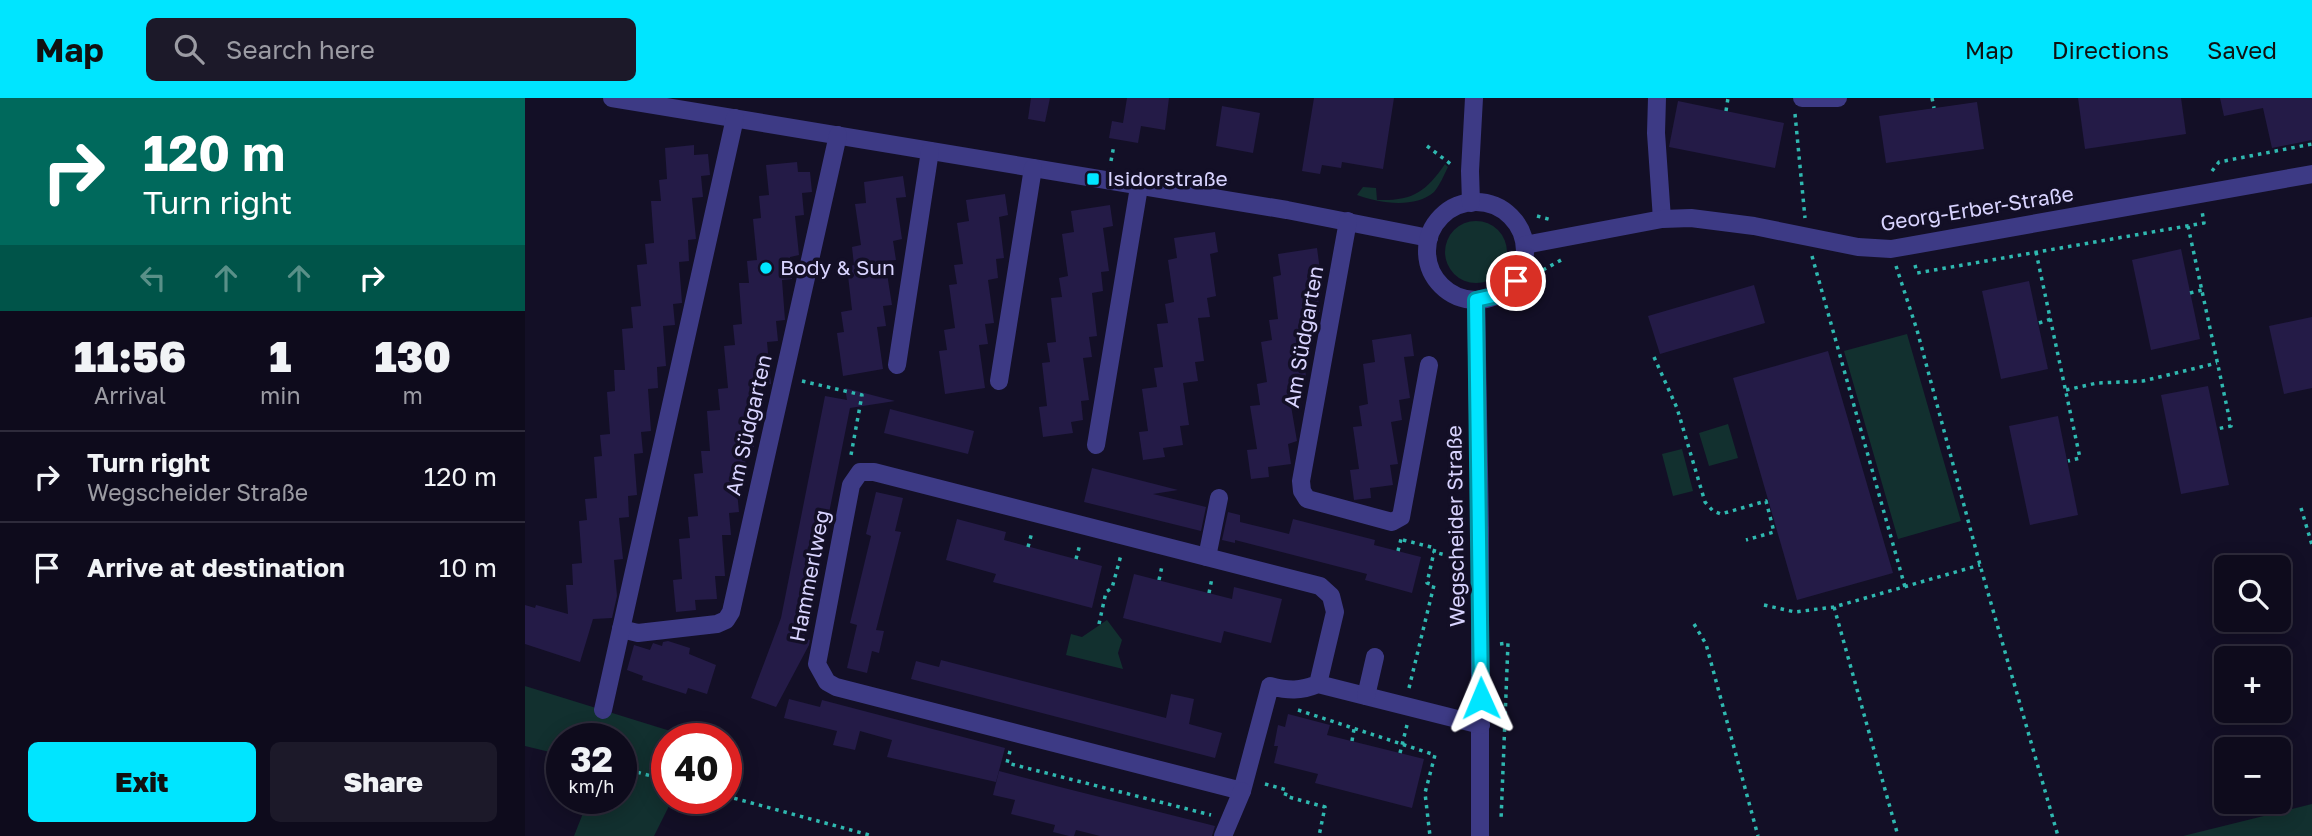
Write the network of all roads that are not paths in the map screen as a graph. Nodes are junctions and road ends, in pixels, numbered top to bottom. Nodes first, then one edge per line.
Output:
1 (612, 98) edge
2 (1474, 98) edge
3 (1657, 98) edge
4 (1838, 98) edge
5 (1798, 104) edge
6 (735, 118) junction
7 (838, 135) junction
8 (930, 150) junction
9 (1033, 169) junction
10 (2312, 174) edge
11 (1139, 187) junction
12 (1471, 203) junction
13 (1662, 219) junction
14 (1348, 221) junction
15 (1429, 238) junction
16 (1525, 245) junction
17 (1476, 300) junction
18 (897, 365) dead end
19 (1429, 365) dead end
20 (999, 381) dead end
21 (1096, 445) dead end
22 (1219, 498) dead end
23 (1210, 565) junction
24 (621, 629) junction
25 (1375, 656) dead end
26 (1318, 684) junction
27 (1366, 696) junction
28 (603, 710) dead end
29 (1481, 725) junction
30 (1244, 784) junction
31 (1226, 828) edge
32 (1481, 836) edge

1 - 6 street
2 - 12 street
3 - 13 street
4 - 5 street
6 - 7 street
6 - 24 street
7 - 8 street
7 - 24 street, Am Südgarten
8 - 9 street
8 - 18 street
9 - 11 street
9 - 20 street
10 - 13 street, Georg-Erber-Straße
11 - 14 street
11 - 21 street
12 - 15 street
12 - 16 street
13 - 16 street, Georg-Erber-Straße
14 - 15 street
14 - 19 street, Am Südgarten
15 - 17 street
16 - 17 street
17 - 29 street, Wegscheider Straße
22 - 23 street
23 - 26 street
23 - 30 street, Hammerlweg
24 - 28 street
25 - 27 street
26 - 27 street
26 - 30 street
27 - 29 street
29 - 32 street, Wegscheider Straße
30 - 31 street

